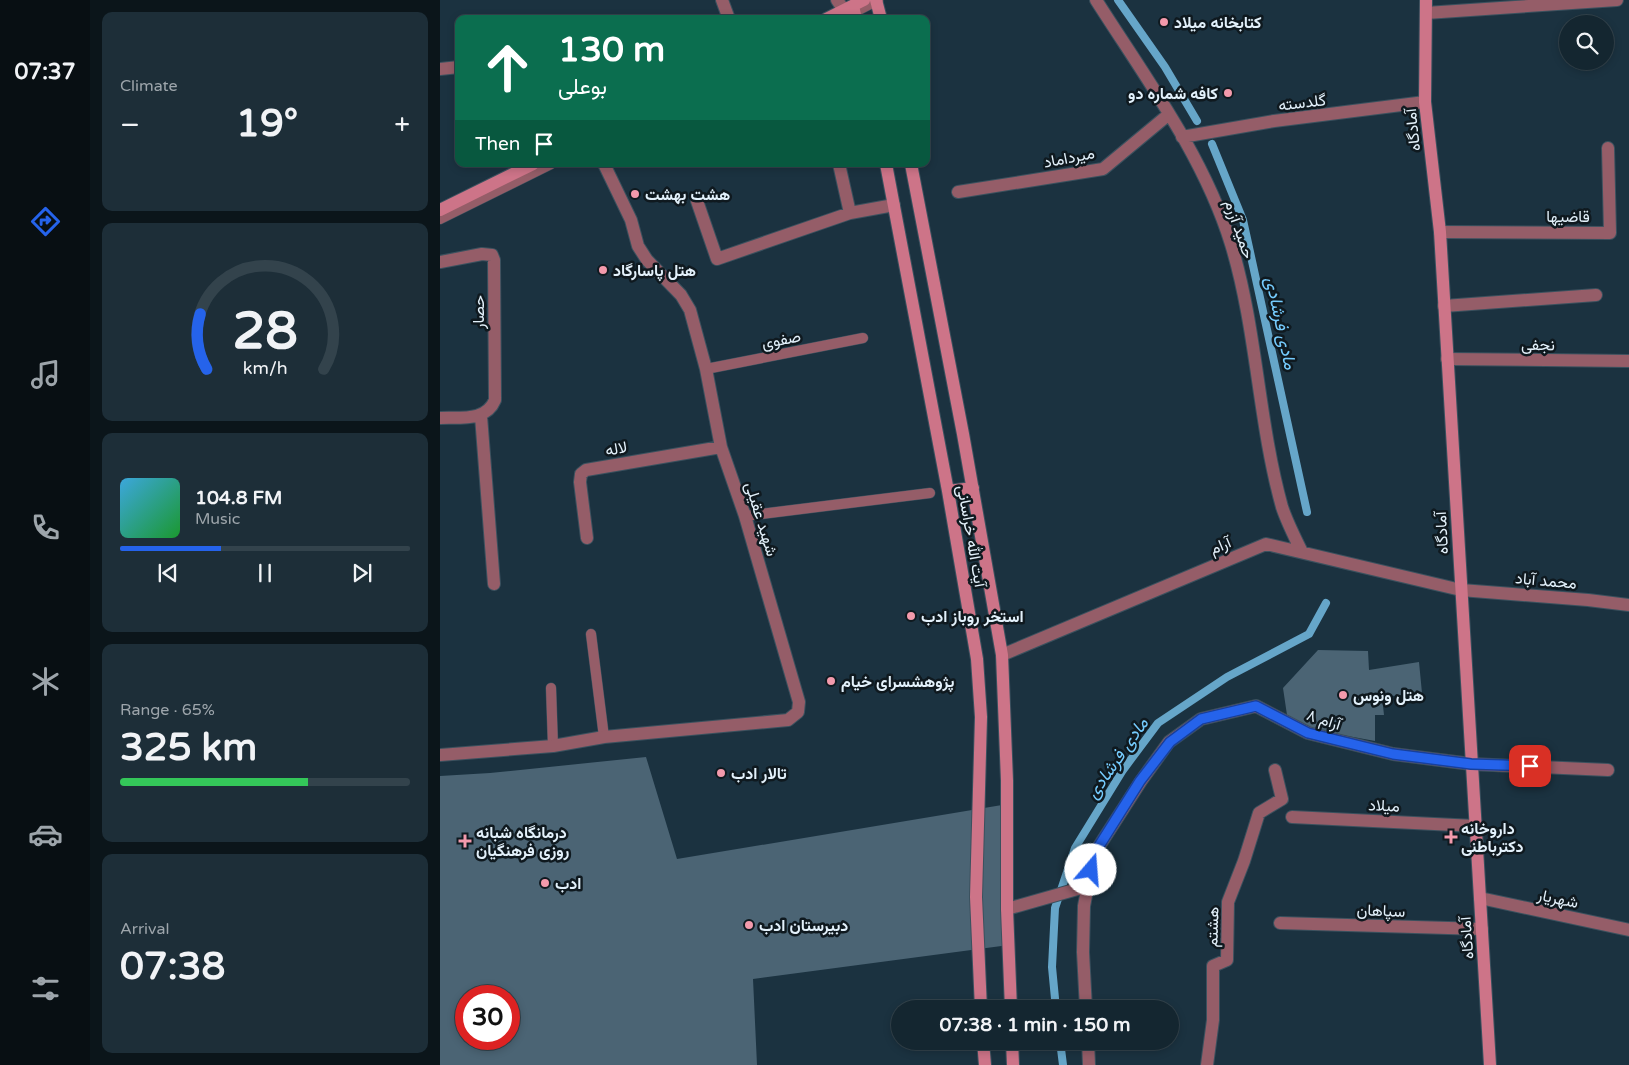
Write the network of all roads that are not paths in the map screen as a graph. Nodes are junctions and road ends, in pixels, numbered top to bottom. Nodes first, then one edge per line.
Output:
1 (722, 0) edge
2 (1096, 0) edge
3 (1617, 0) edge
4 (858, 4) edge
5 (1426, 6) edge
6 (728, 15) edge
7 (835, 15) edge
8 (874, 15) edge
9 (455, 68) edge
10 (440, 70) edge
11 (1426, 102) junction
12 (1168, 115) junction
13 (1182, 137) junction
14 (1608, 148) dead end
15 (527, 167) edge
16 (545, 167) edge
17 (605, 167) edge
18 (840, 167) edge
19 (887, 167) edge
20 (912, 167) edge
21 (958, 192) dead end
22 (697, 201) dead end
23 (894, 205) junction
24 (440, 210) edge
25 (850, 213) junction
26 (440, 220) edge
27 (1440, 232) junction
28 (440, 262) edge
29 (1596, 296) dead end
30 (1444, 306) junction
31 (863, 338) dead end
32 (1447, 359) junction
33 (1629, 361) edge
34 (706, 369) junction
35 (481, 416) junction
36 (440, 418) edge
37 (722, 447) junction
38 (973, 488) junction
39 (948, 491) junction
40 (930, 493) dead end
41 (746, 516) junction
42 (586, 538) dead end
43 (1302, 552) junction
44 (494, 584) dead end
45 (1461, 590) junction
46 (1629, 606) edge
47 (591, 634) dead end
48 (1002, 655) junction
49 (551, 688) dead end
50 (604, 736) junction
51 (553, 746) junction
52 (440, 755) edge
53 (1471, 764) junction
54 (1275, 770) dead end
55 (1608, 770) dead end
56 (1292, 816) dead end
57 (1476, 826) junction
58 (1088, 886) junction
59 (1480, 898) junction
60 (1007, 909) junction
61 (1280, 923) dead end
62 (1482, 929) junction
63 (1629, 930) edge
64 (981, 1000) edge
65 (1011, 1000) edge
66 (1086, 1000) edge
67 (984, 1050) edge
68 (1012, 1050) edge
69 (1088, 1050) edge
70 (985, 1065) edge
71 (1013, 1065) edge
72 (1089, 1065) edge
73 (1207, 1065) edge
74 (1490, 1065) edge

1 - 6 street
2 - 12 street, حمید آزرم
3 - 5 street
4 - 7 main road
4 - 8 main road
5 - 11 main road, آمادگاه
9 - 10 street
11 - 13 street, گلدسته
11 - 27 main road, آمادگاه
12 - 13 street, حمید آزرم
12 - 21 street, میرداماد
13 - 43 street, حمید آزرم
14 - 27 street, قاضیها
15 - 24 main road
16 - 26 lane
17 - 34 street, شهید عقیلی
18 - 25 street
19 - 23 main road, آیت الله خراسانی
20 - 38 main road, آیت الله خراسانی
22 - 25 street
23 - 25 street
23 - 39 main road, آیت الله خراسانی
27 - 30 main road, آمادگاه
28 - 35 street, حصار
29 - 30 street
30 - 32 main road, آمادگاه
31 - 34 lane, صفوی
32 - 33 street, نجفی
32 - 45 main road, آمادگاه
34 - 37 street, شهید عقیلی
35 - 36 street
35 - 44 street
37 - 41 street, شهید عقیلی
37 - 42 street, لاله
38 - 39 main road
38 - 48 main road, آیت الله خراسانی
39 - 64 main road, آیت الله خراسانی
40 - 41 lane
41 - 50 street, شهید عقیلی
43 - 45 street, آرام
43 - 48 street, آرام
45 - 46 street, محمد آباد
45 - 53 main road, آمادگاه
47 - 50 lane
48 - 60 main road, آیت الله خراسانی
49 - 51 lane
50 - 51 street, شهید عقیلی
51 - 52 street, شهید عقیلی
53 - 55 street, ۸ آرام
53 - 57 main road, آمادگاه
53 - 58 street, ۸ آرام
54 - 73 street, هشتم
56 - 57 street, میلاد
57 - 59 main road, آمادگاه
58 - 60 street
58 - 66 street, ۸ آرام
59 - 62 main road, آمادگاه
59 - 63 street, شهریار
60 - 65 main road, آیت الله خراسانی
61 - 62 street, سپاهان
62 - 74 main road, آمادگاه
67 - 70 main road
68 - 71 main road
69 - 72 street

